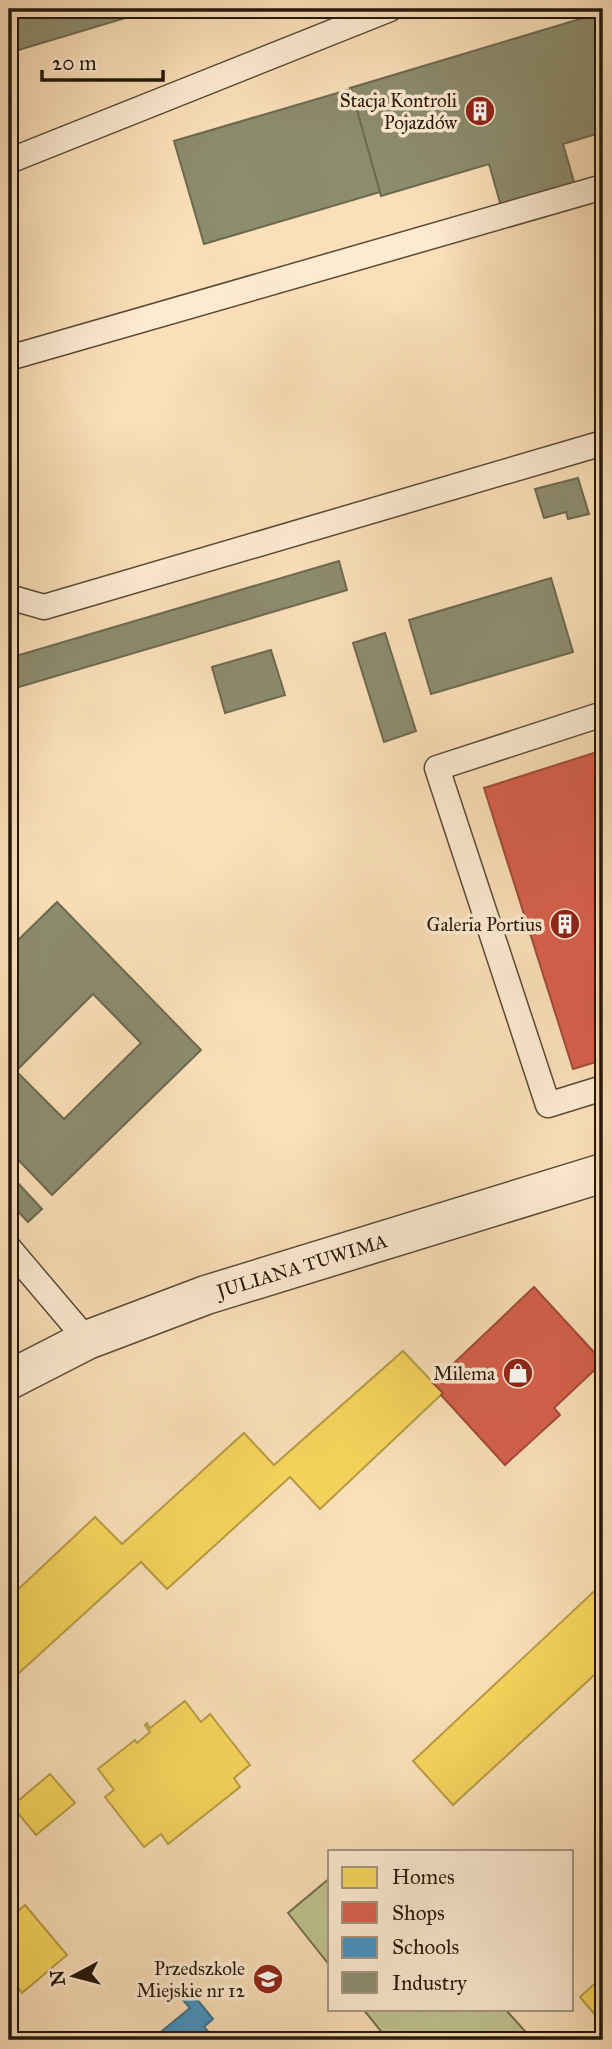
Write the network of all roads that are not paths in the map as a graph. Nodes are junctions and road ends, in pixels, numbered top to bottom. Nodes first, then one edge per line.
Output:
1 (390, 9) edge
2 (9, 162) edge
3 (603, 187) edge
4 (9, 358) edge
5 (603, 443) edge
6 (9, 597) edge
7 (603, 715) edge
8 (603, 1088) edge
9 (603, 1173) edge
10 (9, 1248) edge
11 (87, 1339) junction
12 (13, 1369) edge

1 - 2 lane
3 - 4 lane
5 - 6 lane
7 - 8 lane
9 - 11 street, JULIANA TUWIMA
10 - 11 lane
11 - 12 street, JULIANA TUWIMA

